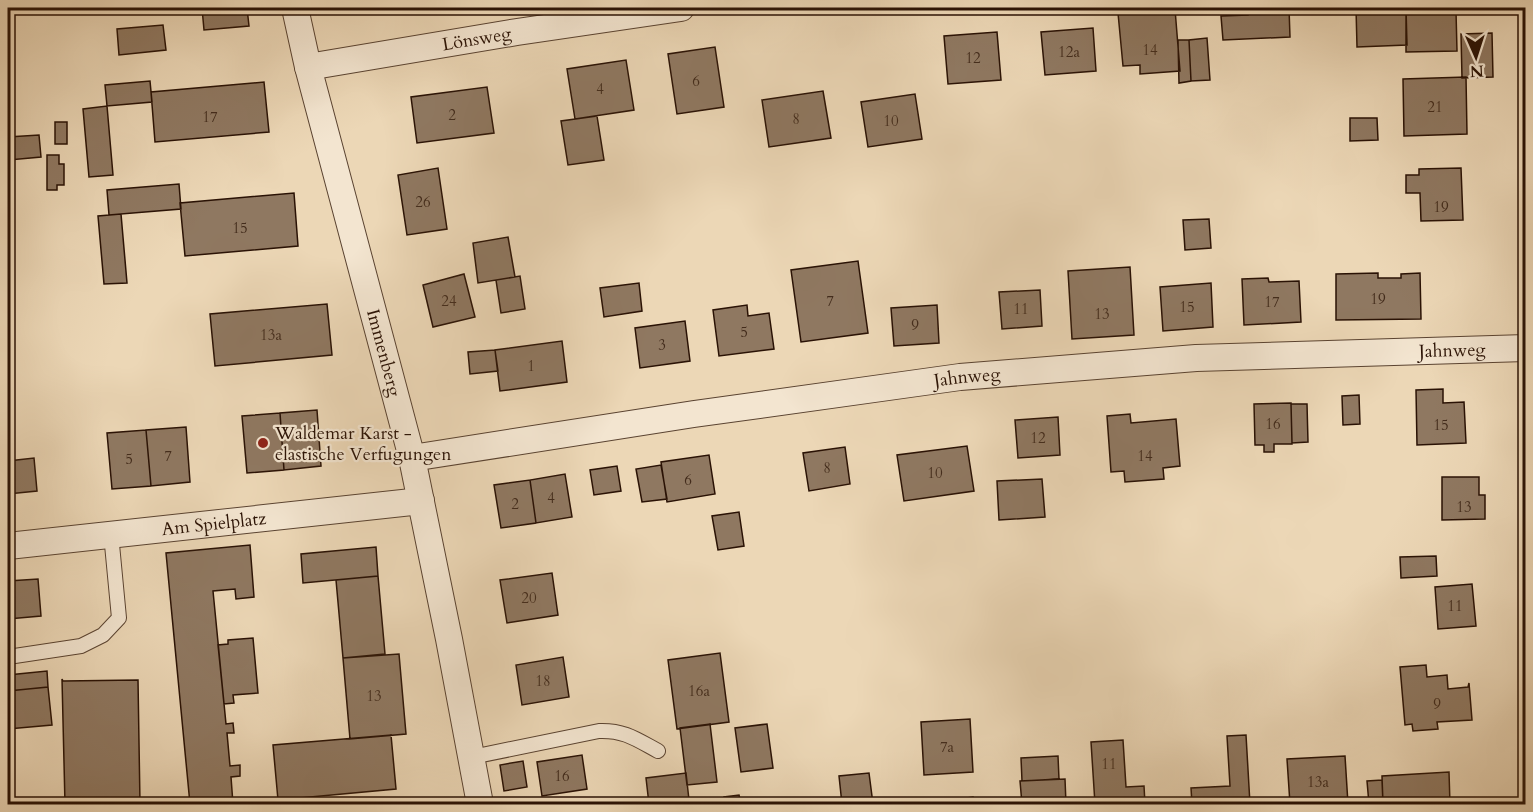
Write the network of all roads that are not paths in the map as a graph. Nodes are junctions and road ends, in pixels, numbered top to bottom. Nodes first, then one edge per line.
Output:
1 (295, 8) edge
2 (681, 8) edge
3 (308, 68) junction
4 (1526, 348) edge
5 (412, 458) junction
6 (421, 501) junction
7 (111, 534) junction
8 (8, 546) edge
9 (8, 657) edge
10 (658, 752) dead end
11 (472, 757) junction
12 (480, 804) edge

1 - 3 street, Immenberg
2 - 3 street, Lönsweg
3 - 5 street, Immenberg
4 - 5 street, Jahnweg
5 - 6 street, Immenberg
6 - 7 street, Am Spielplatz
6 - 11 street, Immenberg
7 - 8 street, Am Spielplatz
7 - 9 lane
10 - 11 lane
11 - 12 street, Immenberg

